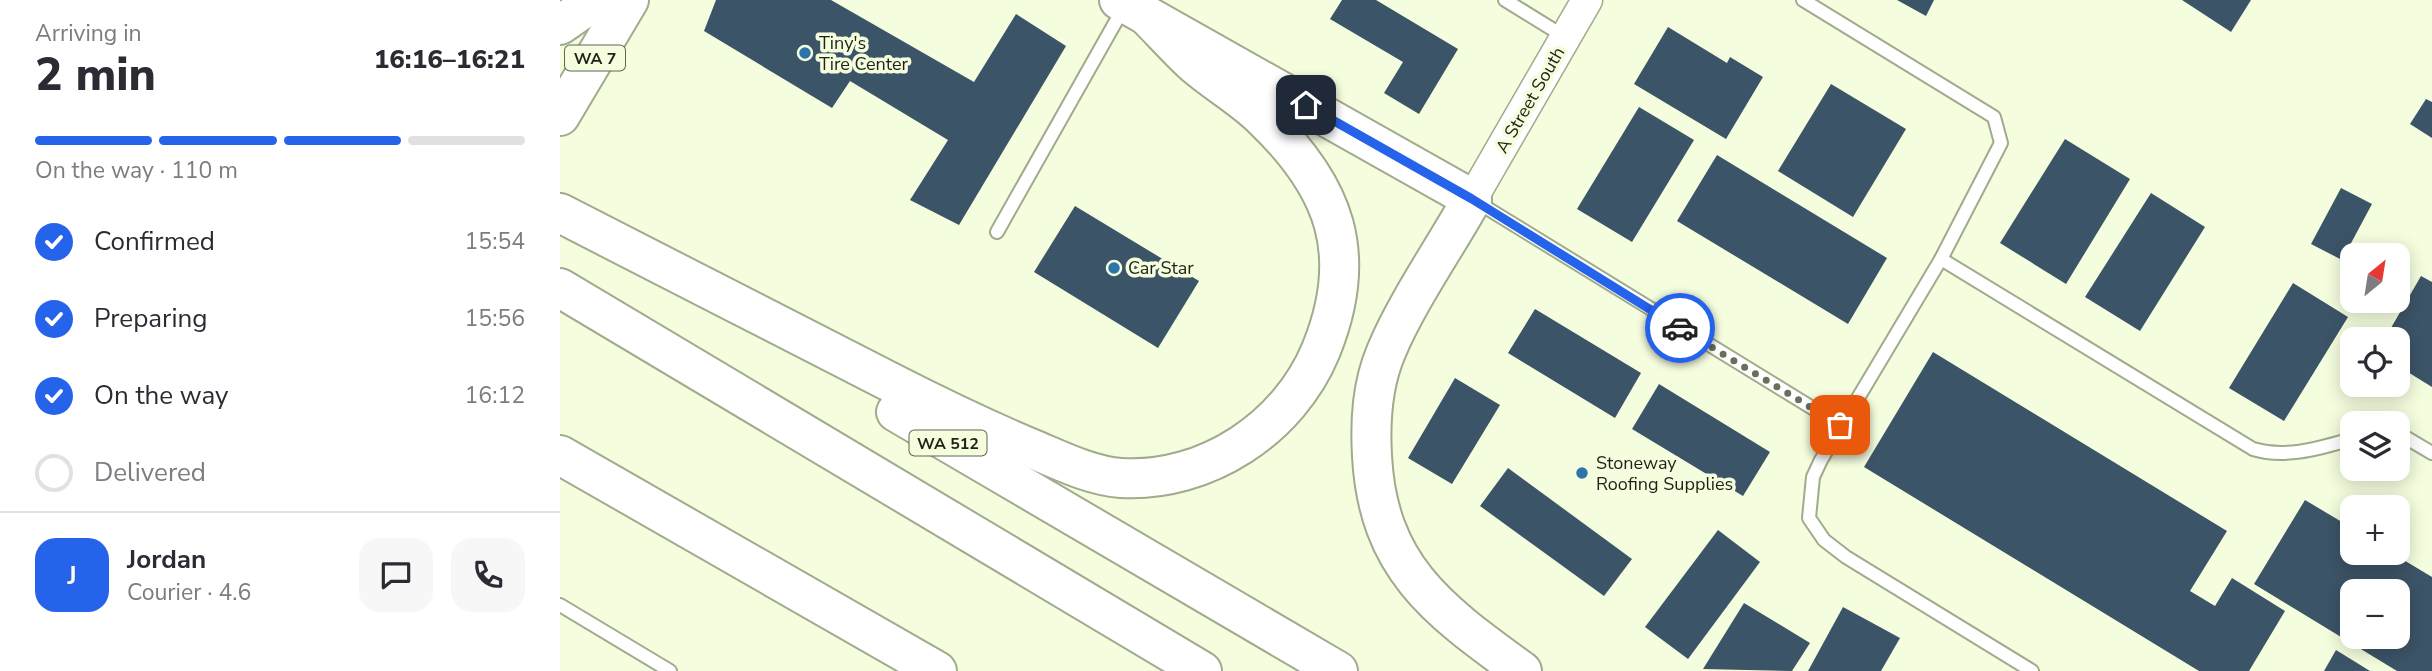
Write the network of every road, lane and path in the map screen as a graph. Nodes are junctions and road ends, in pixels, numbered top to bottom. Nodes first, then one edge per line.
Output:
1 (596, 0) edge
2 (629, 0) edge
3 (1504, 0) edge
4 (1587, 0) edge
5 (1803, 0) edge
6 (1137, 5) edge
7 (560, 25) edge
8 (1565, 37) junction
9 (560, 116) edge
10 (1472, 199) junction
11 (560, 213) edge
12 (997, 232) dead end
13 (1941, 259) junction
14 (560, 288) edge
15 (1840, 425) junction
16 (2410, 440) edge
17 (2340, 443) edge
18 (2432, 453) edge
19 (560, 455) edge
20 (560, 604) edge
21 (670, 671) edge
22 (937, 671) edge
23 (1202, 671) edge
24 (1338, 671) edge
25 (1522, 671) edge
26 (2032, 671) edge

1 - 7 main road
2 - 9 main road, WA 7
3 - 8 lane
4 - 8 street, A Street South
5 - 13 lane
6 - 10 main road
6 - 11 main road
6 - 12 lane
8 - 10 street, A Street South
10 - 15 lane
10 - 25 main road
11 - 24 main road, WA 512
13 - 15 lane
13 - 17 lane
14 - 23 main road
15 - 26 lane
16 - 18 lane
19 - 22 main road
20 - 21 lane

